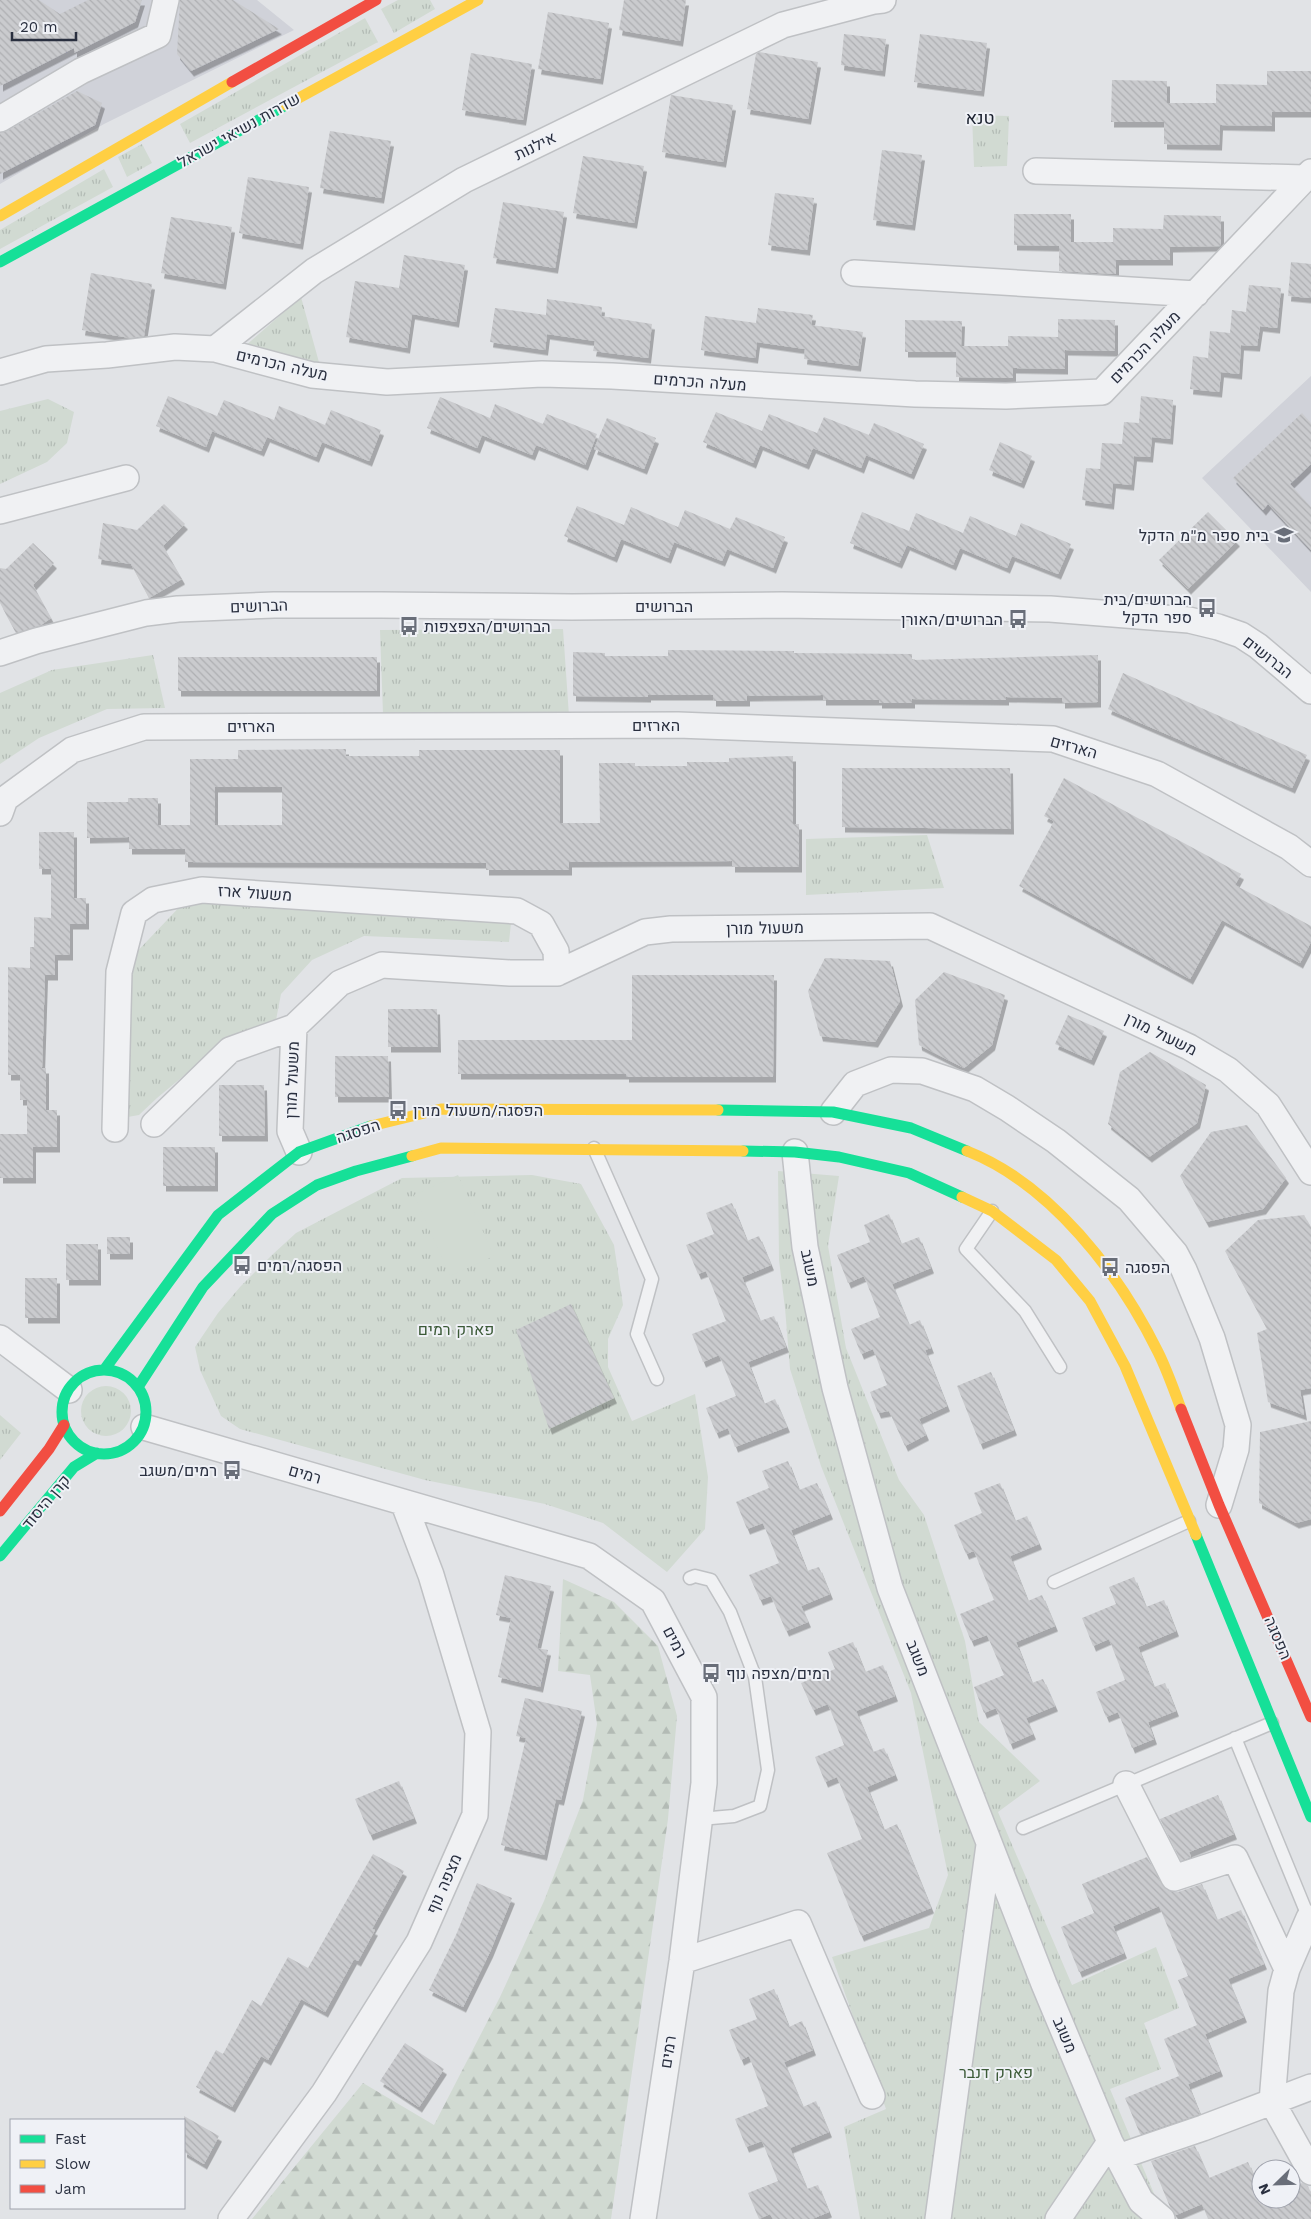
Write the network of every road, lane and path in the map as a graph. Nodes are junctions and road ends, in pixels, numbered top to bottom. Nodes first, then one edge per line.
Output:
1 (166, 0) edge
2 (376, 0) edge
3 (478, 0) edge
4 (883, 0) edge
5 (0, 119) edge
6 (1036, 171) dead end
7 (1308, 175) edge
8 (0, 216) edge
9 (0, 262) edge
10 (854, 273) dead end
11 (1196, 294) junction
12 (215, 349) junction
13 (0, 372) edge
14 (126, 478) dead end
15 (0, 511) edge
16 (0, 653) edge
17 (1311, 691) edge
18 (0, 813) edge
19 (1311, 864) edge
20 (557, 973) junction
21 (294, 1027) junction
22 (833, 1112) junction
23 (154, 1124) dead end
24 (115, 1129) dead end
25 (594, 1148) junction
26 (795, 1152) junction
27 (301, 1156) junction
28 (1311, 1172) edge
29 (992, 1211) junction
30 (0, 1338) edge
31 (1060, 1367) dead end
32 (104, 1370) junction
33 (657, 1379) dead end
34 (138, 1387) junction
35 (69, 1390) junction
36 (64, 1425) junction
37 (144, 1427) junction
38 (97, 1453) junction
39 (404, 1504) junction
40 (1211, 1509) junction
41 (0, 1511) edge
42 (1189, 1522) junction
43 (0, 1556) edge
44 (690, 1578) dead end
45 (1054, 1582) dead end
46 (1311, 1717) edge
47 (1272, 1723) junction
48 (1235, 1738) junction
49 (1126, 1784) junction
50 (1311, 1817) edge
51 (700, 1819) junction
52 (1023, 1828) dead end
53 (990, 1843) junction
54 (1310, 1921) edge
55 (682, 1962) junction
56 (1287, 1970) junction
57 (1311, 2087) edge
58 (872, 2096) dead end
59 (1272, 2102) junction
60 (1114, 2150) junction
61 (1311, 2172) edge
62 (231, 2219) edge
63 (643, 2219) edge
64 (938, 2219) edge
65 (1058, 2219) edge
66 (1162, 2219) edge

1 - 5 street
2 - 8 street
3 - 9 street, שדרות נשיאי ישראל
4 - 12 street, אילנות
6 - 7 street
7 - 11 street, מעלה הכרמים
10 - 11 street
11 - 12 street, מעלה הכרמים
12 - 13 street, מעלה הכרמים
14 - 15 street
16 - 17 street, הברושים
18 - 19 street, הארזים
20 - 21 street, משעול מורן
20 - 24 street, משעול ארז
20 - 28 street, משעול מורן
21 - 23 street
21 - 27 street, משעול מורן
22 - 27 street, הפסגה
22 - 40 street, הפסגה
22 - 40 street
25 - 26 street
25 - 33 lane
25 - 34 street
26 - 29 street
26 - 53 street, משגב
27 - 32 street, הפסגה
29 - 31 lane
29 - 42 street
30 - 35 street
32 - 34 street
32 - 35 street
34 - 37 street
35 - 36 street
36 - 38 street
36 - 41 street, קרן היסוד
37 - 38 street
37 - 39 street, רמים
38 - 43 street, קרן היסוד
39 - 51 street, רמים
39 - 62 street, מצפה נוף
40 - 42 street
40 - 46 street, הפסגה
42 - 45 lane
42 - 47 street
44 - 51 lane
47 - 48 lane
47 - 50 street
48 - 49 lane
48 - 54 lane
49 - 52 lane
49 - 56 street
51 - 55 street, רמים
53 - 60 street, משגב
53 - 64 street
54 - 56 street
55 - 58 street
55 - 63 street, רמים
56 - 59 street
57 - 59 street
59 - 60 street
59 - 61 street
60 - 65 street
60 - 66 street, משגב

